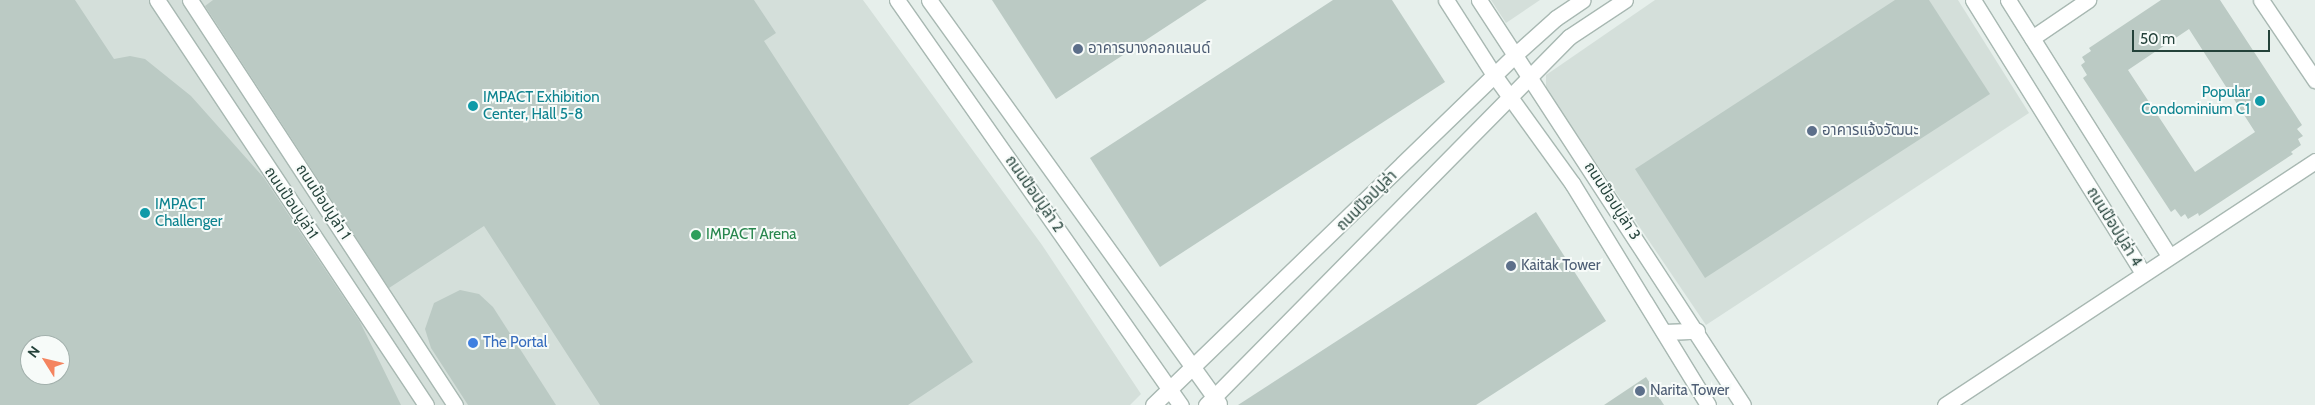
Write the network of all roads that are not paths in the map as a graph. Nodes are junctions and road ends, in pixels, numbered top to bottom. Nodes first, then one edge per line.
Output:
1 (158, 0) edge
2 (190, 0) edge
3 (897, 0) edge
4 (929, 0) edge
5 (1446, 0) edge
6 (1479, 0) edge
7 (1583, 0) edge
8 (1625, 0) edge
9 (1973, 0) edge
10 (2008, 0) edge
11 (2088, 0) edge
12 (2261, 0) edge
13 (2032, 38) junction
14 (1516, 53) junction
15 (1494, 75) junction
16 (1529, 77) junction
17 (2315, 80) edge
18 (2063, 92) junction
19 (1510, 98) junction
20 (2040, 107) junction
21 (1039, 151) junction
22 (2315, 162) edge
23 (1016, 167) junction
24 (1591, 169) junction
25 (1572, 183) junction
26 (2170, 256) junction
27 (2142, 272) junction
28 (1696, 331) junction
29 (1664, 332) junction
30 (1195, 367) junction
31 (1171, 388) junction
32 (1214, 402) edge
33 (426, 405) edge
34 (455, 405) edge
35 (1153, 405) edge
36 (1181, 405) edge
37 (1708, 405) edge
38 (1743, 405) edge
39 (1945, 405) edge

1 - 33 street, ถนนป๊อปปูล่า1
2 - 34 street, ถนนป๊อปปูล่า 1
3 - 23 street, ถนนป๊อปปูล่า 2
4 - 21 street, ถนนป๊อปปูล่า 2
5 - 15 street, ถนนป๊อปปูล่า 3
6 - 14 street, ถนนป๊อปปูล่า 3
7 - 14 street, ถนนป๊อปปูล่า
8 - 16 street, ถนนป๊อปปูล่า
9 - 20 street, ถนนป๊อปปูล่า 4
10 - 13 street, ถนนป๊อปปูล่า 4
11 - 13 street
12 - 17 street
13 - 18 street, ถนนป๊อปปูล่า 4
14 - 15 street, ถนนป๊อปปูล่า
14 - 16 street, ถนนป๊อปปูล่า 3
15 - 19 street, ถนนป๊อปปูล่า 3
15 - 30 street, ถนนป๊อปปูล่า
16 - 19 street, ถนนป๊อปปูล่า
16 - 24 street, ถนนป๊อปปูล่า 3
18 - 20 street
18 - 26 street, ถนนป๊อปปูล่า 4
19 - 25 street, ถนนป๊อปปูล่า 3
19 - 32 street, ถนนป๊อปปูล่า
20 - 27 street, ถนนป๊อปปูล่า 4
21 - 23 street
21 - 30 street, ถนนป๊อปปูล่า 2
22 - 26 street
23 - 31 street, ถนนป๊อปปูล่า 2
24 - 25 street
24 - 28 street, ถนนป๊อปปูล่า 3
25 - 29 street, ถนนป๊อปปูล่า 3
26 - 27 street, ถนนป๊อปปูล่า 4
27 - 39 street
28 - 29 street
28 - 38 street, ถนนป๊อปปูล่า 3
29 - 37 street, ถนนป๊อปปูล่า 3
30 - 31 street, ถนนป๊อปปูล่า
30 - 32 street, ถนนป๊อปปูล่า 2
31 - 35 street, ถนนป๊อปปูล่า
31 - 36 street, ถนนป๊อปปูล่า 2

